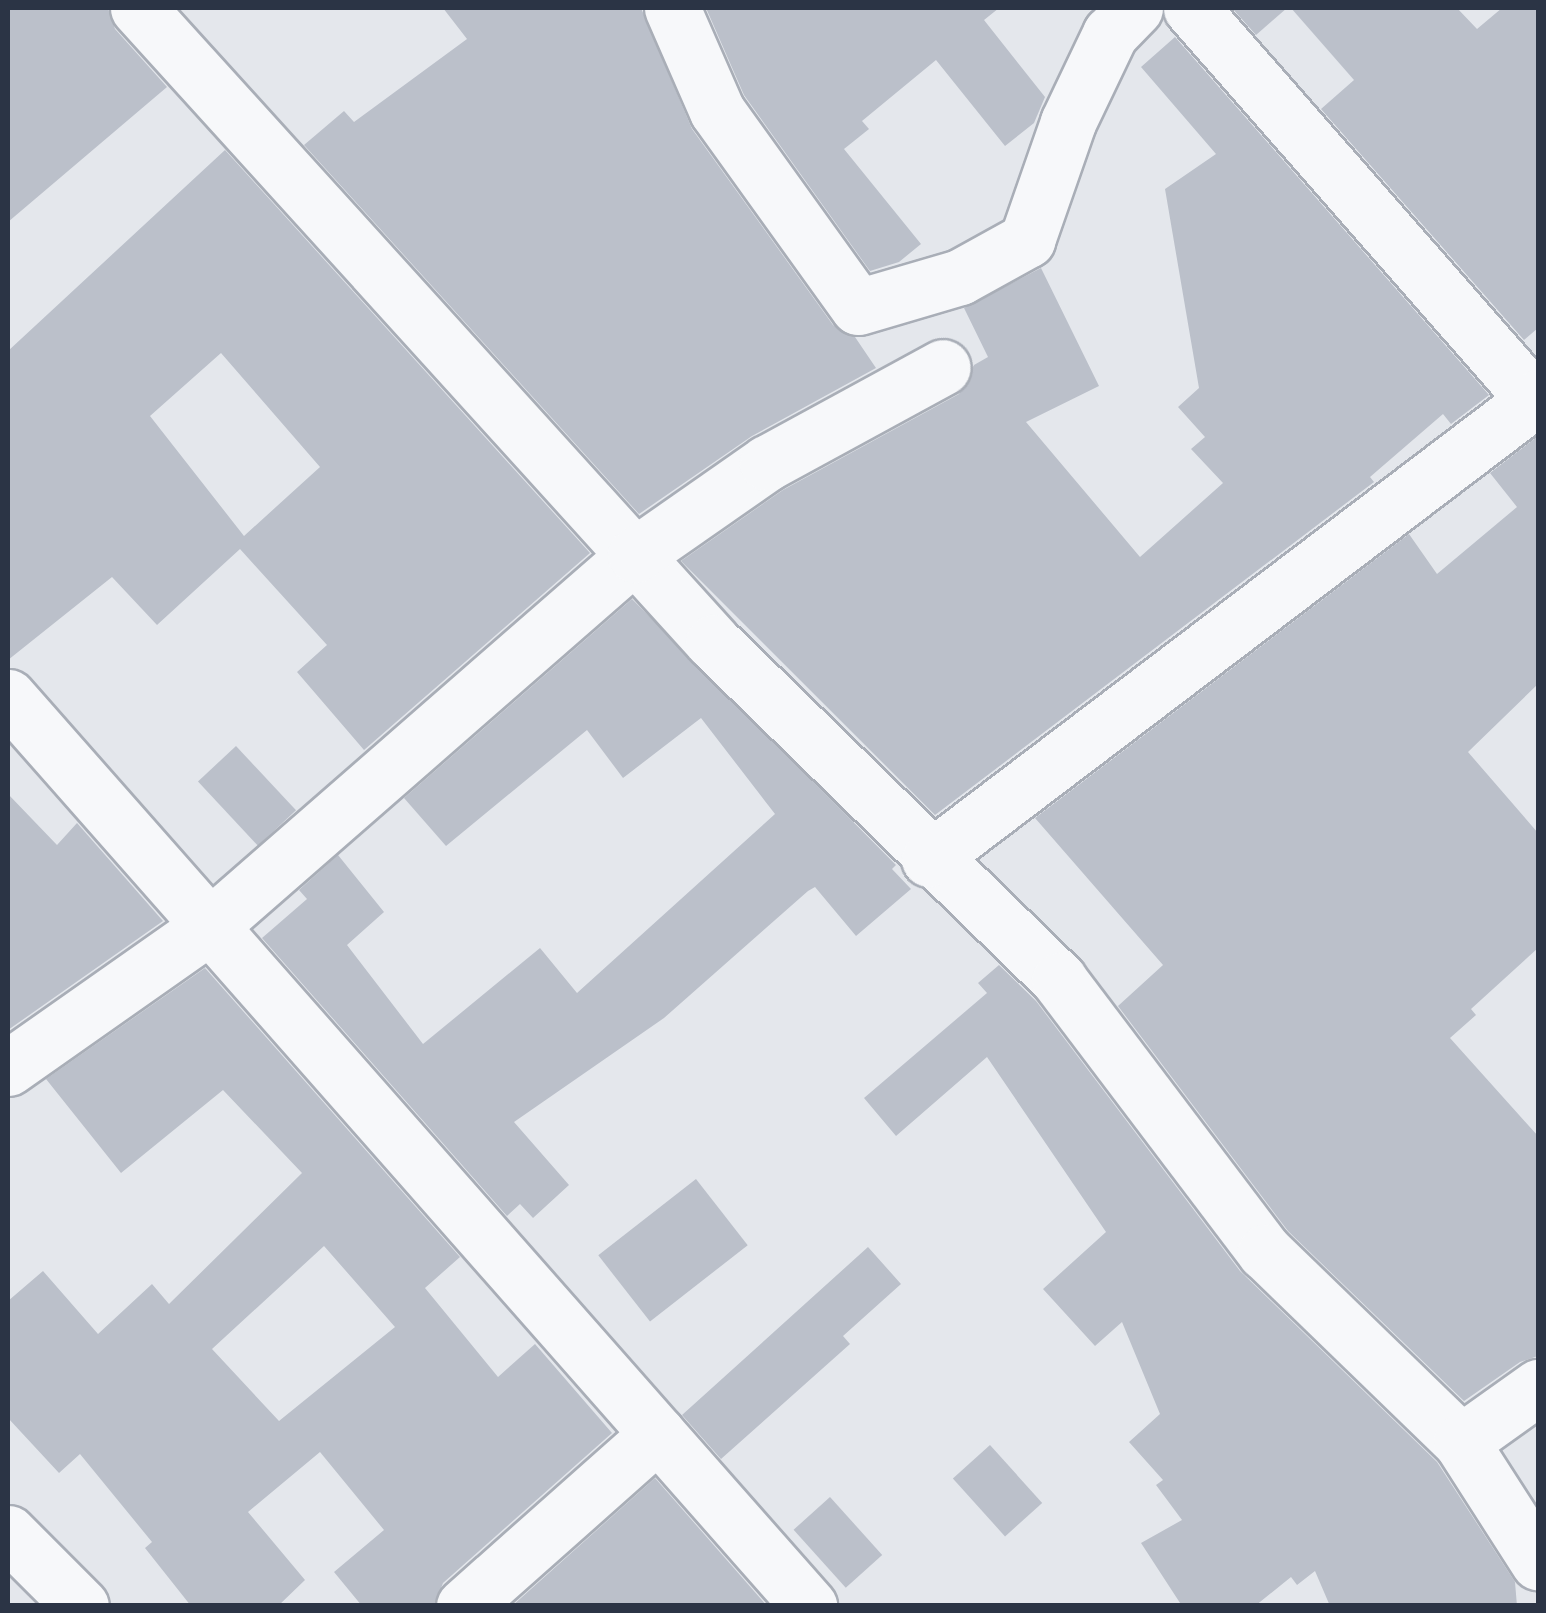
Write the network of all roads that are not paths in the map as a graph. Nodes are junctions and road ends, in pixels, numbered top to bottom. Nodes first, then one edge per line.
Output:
1 (138, 8) edge
2 (672, 8) edge
3 (1135, 8) edge
4 (1191, 8) edge
5 (943, 367) dead end
6 (1537, 400) edge
7 (634, 555) junction
8 (8, 698) edge
9 (929, 859) junction
10 (210, 926) junction
11 (8, 1068) edge
12 (1538, 1388) edge
13 (658, 1434) junction
14 (1461, 1442) junction
15 (8, 1533) edge
16 (1538, 1562) edge
17 (81, 1606) edge
18 (464, 1606) edge
19 (809, 1606) edge

1 - 7 street
2 - 3 street
4 - 6 street
5 - 7 street
6 - 9 street
7 - 9 street
7 - 10 street
8 - 10 street
9 - 14 street
10 - 11 street
10 - 13 street
12 - 14 street
13 - 18 street
13 - 19 street
14 - 16 street
15 - 17 street

